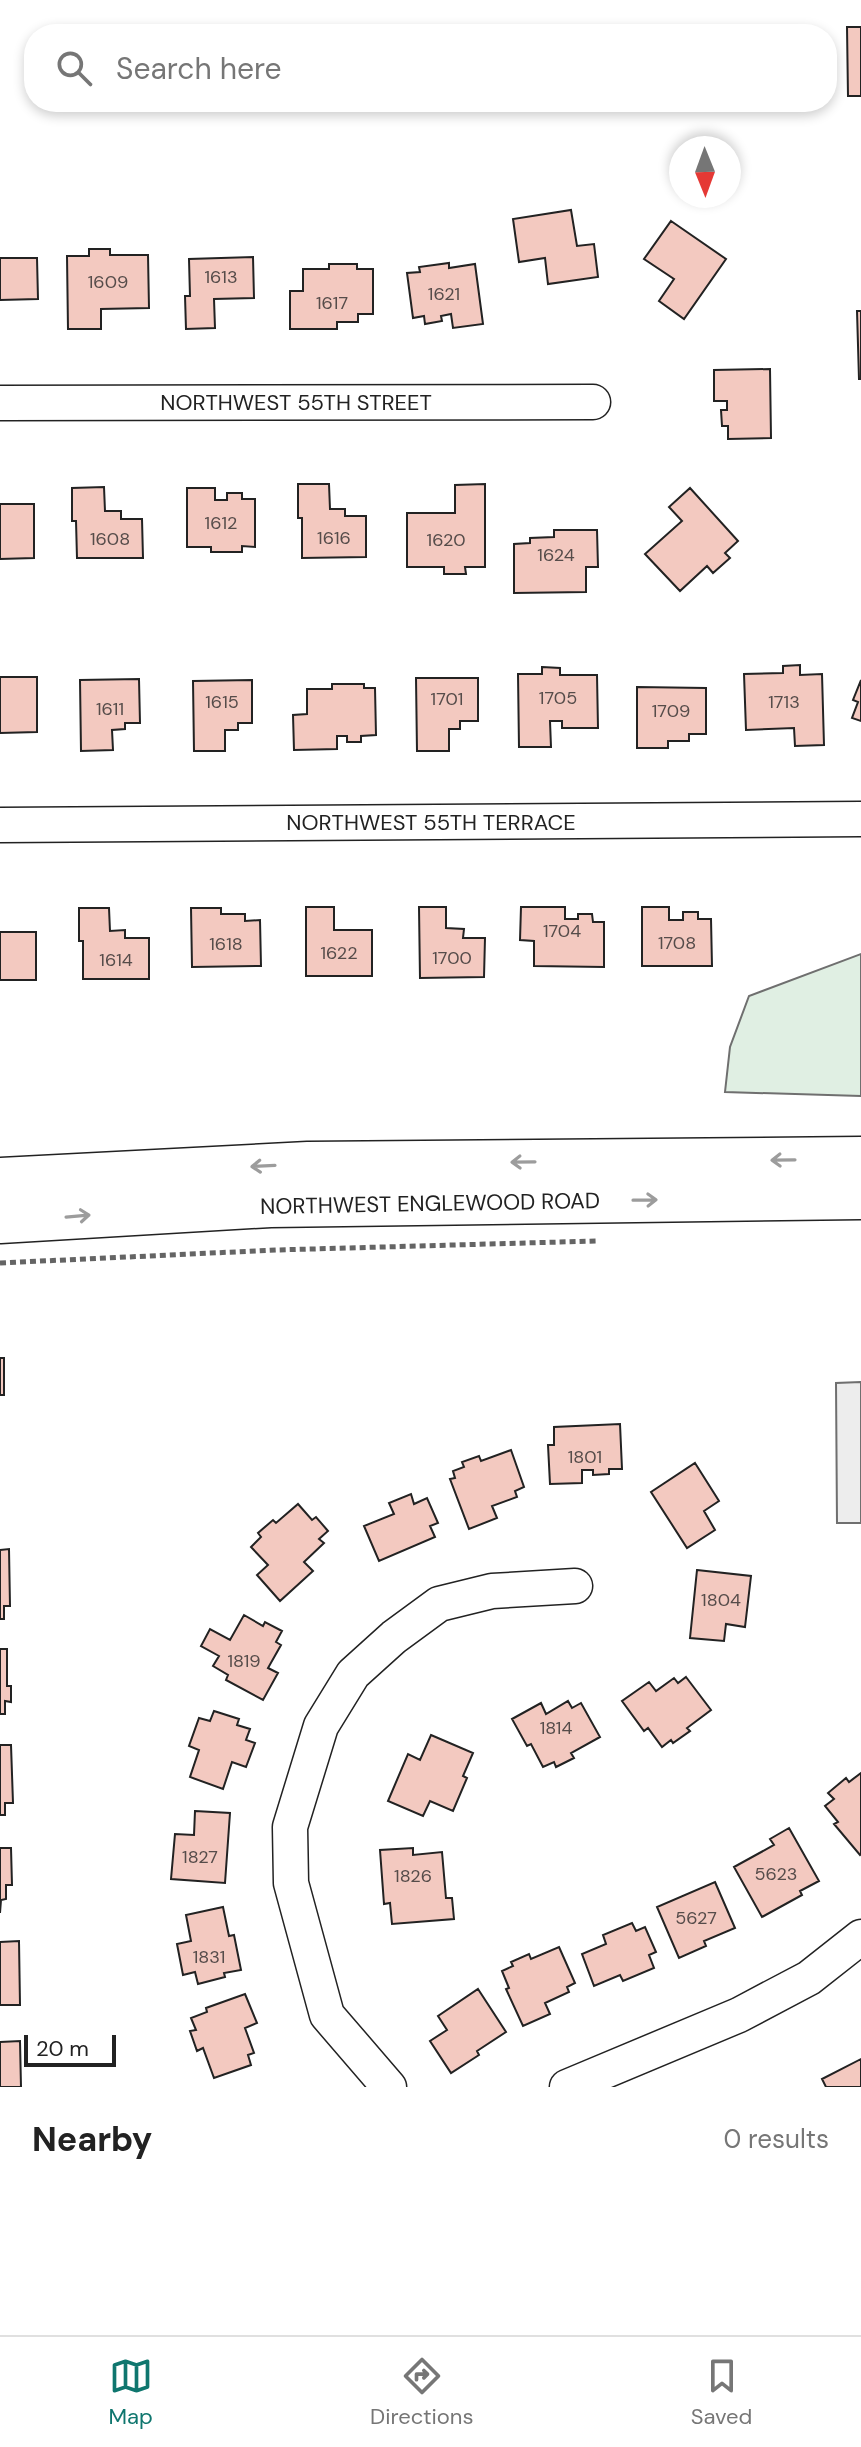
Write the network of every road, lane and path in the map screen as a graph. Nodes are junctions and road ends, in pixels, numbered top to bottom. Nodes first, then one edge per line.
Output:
1 (593, 402) dead end
2 (0, 403) edge
3 (861, 819) edge
4 (0, 825) edge
5 (861, 1159) edge
6 (0, 1180) edge
7 (861, 1197) edge
8 (0, 1221) edge
9 (608, 1241) dead end
10 (0, 1263) edge
11 (575, 1586) dead end
12 (861, 1937) edge
13 (389, 2087) edge
14 (567, 2087) edge

1 - 2 street, NORTHWEST 55TH STREET
3 - 4 street, NORTHWEST 55TH TERRACE
5 -> 6 main road, NORTHWEST ENGLEWOOD ROAD
8 -> 7 main road, NORTHWEST ENGLEWOOD ROAD
9 - 10 path
11 - 13 street
12 - 14 street

